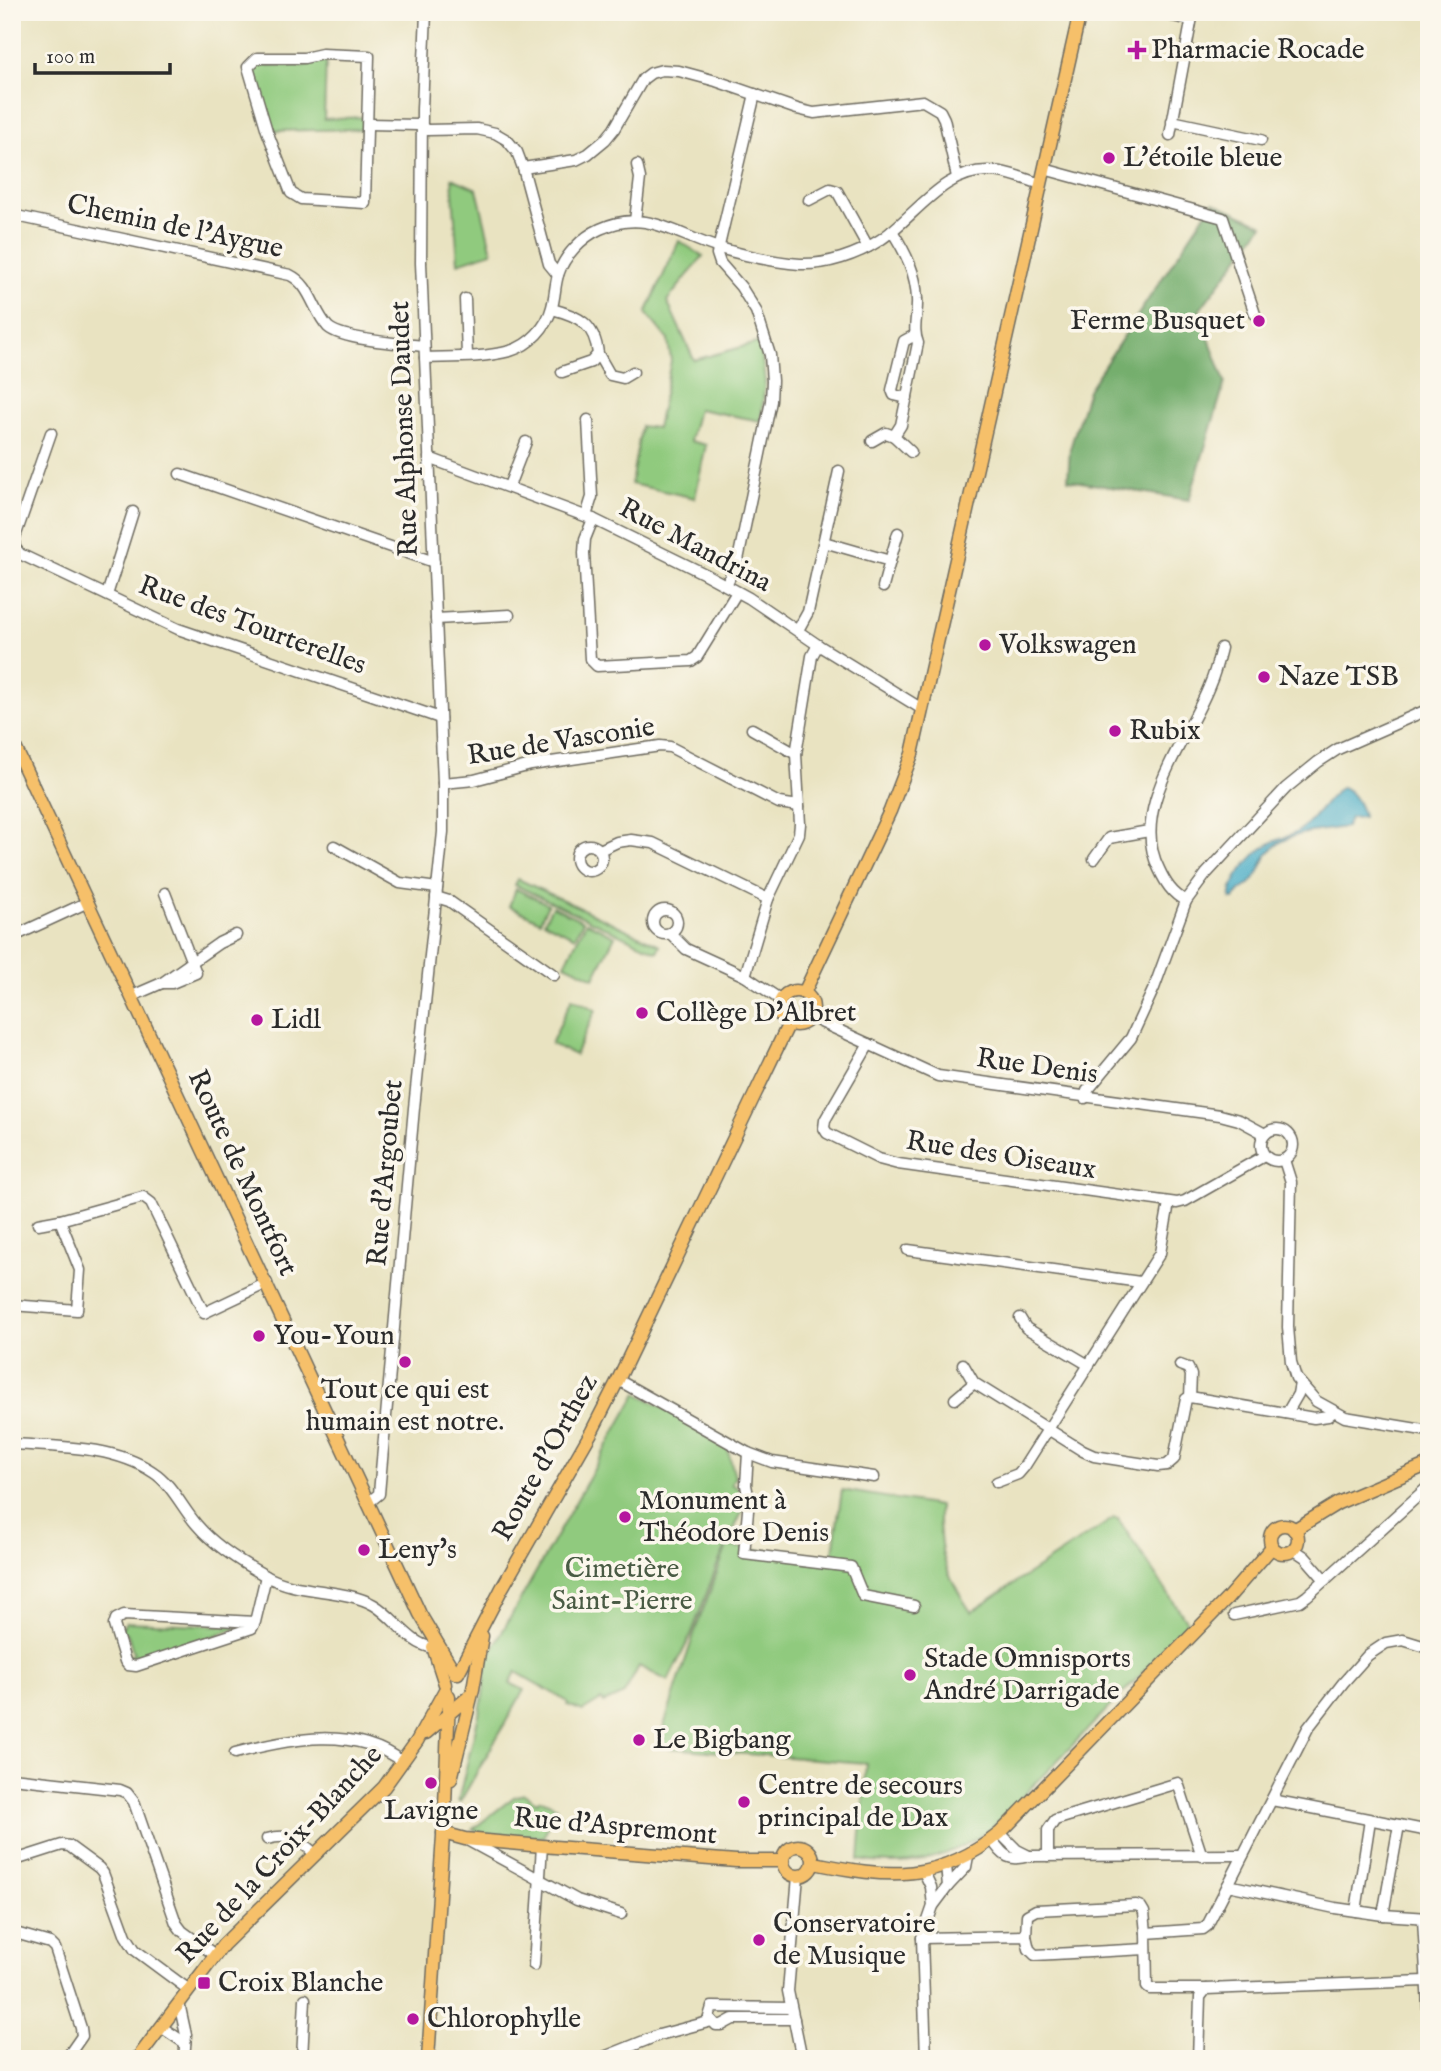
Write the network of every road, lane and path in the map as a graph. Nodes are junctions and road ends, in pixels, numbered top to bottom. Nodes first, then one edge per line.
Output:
1 (426, 12) edge
2 (1080, 12) edge
3 (1153, 12) edge
4 (1192, 16) edge
5 (755, 94) junction
6 (1172, 121) junction
7 (368, 124) junction
8 (422, 127) junction
9 (1170, 135) dead end
10 (1261, 139) dead end
11 (637, 165) dead end
12 (523, 167) junction
13 (1044, 169) junction
14 (957, 177) junction
15 (1041, 184) junction
16 (809, 200) dead end
17 (12, 215) edge
18 (635, 221) junction
19 (892, 232) junction
20 (717, 247) junction
21 (868, 247) junction
22 (558, 275) junction
23 (465, 299) dead end
24 (552, 309) junction
25 (1255, 314) dead end
26 (425, 352) junction
27 (598, 354) junction
28 (467, 356) junction
29 (562, 372) dead end
30 (633, 372) dead end
31 (588, 420) dead end
32 (51, 433) dead end
33 (894, 436) junction
34 (872, 441) dead end
35 (526, 442) dead end
36 (911, 452) dead end
37 (429, 458) junction
38 (839, 471) dead end
39 (180, 474) dead end
40 (509, 486) junction
41 (133, 512) dead end
42 (590, 518) junction
43 (898, 533) dead end
44 (824, 542) junction
45 (890, 561) junction
46 (434, 562) junction
47 (726, 585) junction
48 (883, 587) dead end
49 (737, 592) junction
50 (107, 595) junction
51 (509, 615) dead end
52 (436, 620) junction
53 (798, 630) junction
54 (818, 645) junction
55 (1221, 648) dead end
56 (922, 709) junction
57 (1429, 709) edge
58 (440, 718) junction
59 (752, 729) dead end
60 (12, 741) edge
61 (796, 754) junction
62 (443, 783) junction
63 (799, 806) junction
64 (1149, 831) junction
65 (442, 844) joint
66 (334, 846) dead end
67 (600, 850) dead end
68 (1094, 859) dead end
69 (437, 892) junction
70 (164, 893) dead end
71 (768, 899) junction
72 (1186, 901) junction
73 (88, 902) junction
74 (670, 933) dead end
75 (236, 935) dead end
76 (12, 937) edge
77 (192, 963) junction
78 (554, 975) dead end
79 (745, 976) junction
80 (804, 993) junction
81 (132, 996) junction
82 (780, 1000) junction
83 (810, 1017) junction
84 (789, 1023) junction
85 (869, 1044) junction
86 (1085, 1098) junction
87 (1265, 1134) junction
88 (1264, 1156) junction
89 (1284, 1160) junction
90 (1168, 1203) junction
91 (60, 1220) junction
92 (38, 1224) dead end
93 (908, 1250) dead end
94 (1140, 1282) junction
95 (267, 1283) junction
96 (12, 1305) edge
97 (1020, 1318) dead end
98 (963, 1364) dead end
99 (1087, 1364) junction
100 (1180, 1365) dead end
101 (618, 1380) junction
102 (974, 1383) junction
103 (1300, 1383) junction
104 (1190, 1397) junction
105 (955, 1399) dead end
106 (1333, 1412) junction
107 (1287, 1413) junction
108 (1048, 1428) junction
109 (1429, 1431) edge
110 (12, 1444) edge
111 (748, 1453) junction
112 (1429, 1464) edge
113 (874, 1478) dead end
114 (997, 1482) dead end
115 (1429, 1486) edge
116 (369, 1502) junction
117 (1294, 1530) junction
118 (1272, 1547) junction
119 (1293, 1549) junction
120 (266, 1576) junction
121 (1325, 1580) junction
122 (914, 1606) dead end
123 (1234, 1615) dead end
124 (255, 1622) junction
125 (484, 1623) junction
126 (426, 1627) junction
127 (434, 1648) junction
128 (1429, 1648) edge
129 (457, 1673) junction
130 (446, 1690) junction
131 (469, 1694) junction
132 (448, 1713) junction
133 (417, 1741) junction
134 (447, 1743) junction
135 (235, 1754) dead end
136 (402, 1762) junction
137 (12, 1778) edge
138 (1272, 1800) junction
139 (445, 1806) junction
140 (1370, 1820) junction
141 (1399, 1825) junction
142 (1429, 1831) edge
143 (443, 1833) junction
144 (996, 1836) junction
145 (267, 1839) dead end
146 (465, 1839) junction
147 (541, 1846) junction
148 (315, 1854) junction
149 (1243, 1855) junction
150 (968, 1856) junction
151 (1048, 1856) junction
152 (1202, 1856) junction
153 (12, 1861) edge
154 (783, 1861) junction
155 (814, 1863) junction
156 (946, 1866) junction
157 (924, 1872) junction
158 (798, 1876) junction
159 (540, 1879) junction
160 (1228, 1885) junction
161 (948, 1886) junction
162 (933, 1906) junction
163 (1356, 1911) junction
164 (621, 1914) dead end
165 (1383, 1915) junction
166 (1426, 1918) edge
167 (12, 1932) edge
168 (1146, 1933) junction
169 (1026, 1936) junction
170 (922, 1938) junction
171 (1146, 1950) junction
172 (215, 1955) junction
173 (534, 1965) dead end
174 (1425, 1981) junction
175 (1206, 1989) junction
176 (189, 1990) junction
177 (305, 1999) dead end
178 (179, 2003) junction
179 (793, 2014) junction
180 (1429, 2025) edge
181 (161, 2027) junction
182 (185, 2043) junction
183 (926, 2058) edge
184 (66, 2059) edge
185 (137, 2059) edge
186 (184, 2059) edge
187 (302, 2059) edge
188 (428, 2059) edge
189 (599, 2059) edge
190 (802, 2059) edge
191 (963, 2059) edge
192 (1198, 2059) edge

1 - 8 street, Rue Alphonse Daudet
2 - 13 main road
3 - 4 street
4 - 6 street
5 - 12 street
5 - 14 street
5 - 20 street
6 - 9 street
6 - 10 street
7 - 7 street
7 - 8 street
8 - 12 street
8 - 26 street, Rue Alphonse Daudet
11 - 18 street
12 - 22 street
13 - 15 main road
13 - 25 street
14 - 15 street
14 - 19 street
15 - 56 main road
16 - 21 street
17 - 26 street, Chemin de l'Aygue
18 - 20 street
18 - 22 street
19 - 21 street
19 - 33 street
20 - 21 street
20 - 47 street
22 - 24 street
23 - 28 street
24 - 27 street
24 - 28 street, Chemin de l'Aygue
26 - 28 street, Chemin de l'Aygue
26 - 37 street, Rue Alphonse Daudet
27 - 29 street
27 - 30 street
31 - 42 street
32 - 50 street, Rue des Tourterelles
33 - 34 street
33 - 36 street
35 - 40 street
37 - 40 street, Rue Mandrina
37 - 46 street, Rue Alphonse Daudet
38 - 44 street
39 - 46 street
40 - 42 street, Rue Mandrina
41 - 50 street
42 - 47 street, Rue Mandrina
42 - 49 street
43 - 45 street
44 - 45 street
44 - 53 street
45 - 48 street
46 - 52 street, Rue Alphonse Daudet
47 - 49 street, Rue Mandrina
49 - 53 street, Rue Mandrina
50 - 58 street, Rue des Tourterelles
51 - 52 street
52 - 58 street, Rue Alphonse Daudet
53 - 54 street, Rue Mandrina
54 - 56 street, Rue Mandrina
54 - 61 street
55 - 64 street
56 - 80 main road
57 - 72 street
58 - 62 street, Rue Alphonse Daudet
59 - 61 street
60 - 73 main road, Route de Montfort
61 - 63 street
62 - 63 street, Rue de Vasconie
62 - 65 street, Rue Alphonse Daudet
63 - 71 street
64 - 68 street
64 - 72 street
65 - 69 street, Rue d'Argoubet
66 - 69 street
67 - 71 street
69 - 78 street
69 - 116 street, Rue d'Argoubet
70 - 77 street
71 - 79 street
72 - 86 street
73 - 76 street
73 - 81 main road, Route de Montfort
74 - 79 street
75 - 77 street
77 - 81 street
79 - 82 street
80 - 82 main road
80 - 83 main road
81 - 95 main road, Route de Montfort
82 - 84 main road
83 - 84 main road
83 - 85 street, Rue Denis
84 - 101 main road, Route d'Orthez
85 - 86 street, Rue Denis
85 - 90 street, Rue des Oiseaux
86 - 87 street, Rue Denis
87 - 88 street
87 - 89 street
88 - 89 street
88 - 90 street, Rue des Oiseaux
89 - 103 street
90 - 94 street
91 - 92 street
91 - 95 street
91 - 96 street
93 - 94 street
94 - 99 street
95 - 116 main road, Route de Montfort
97 - 99 street
98 - 102 street
99 - 108 street
100 - 104 street
101 - 111 street
101 - 125 main road, Route d'Orthez
102 - 105 street
102 - 108 street
103 - 106 street
103 - 107 street
104 - 107 street
104 - 108 street
106 - 107 street
106 - 109 street
108 - 114 street
110 - 120 street
111 - 113 street
111 - 122 street
112 - 117 main road
115 - 121 street
116 - 126 main road, Route de Montfort
117 - 118 main road
117 - 119 main road
118 - 119 main road
118 - 144 main road
119 - 121 street
120 - 124 street
120 - 127 street
121 - 123 street
124 - 124 street
125 - 129 main road, Route d'Orthez
125 - 131 main road, Route d'Orthez
126 - 127 main road, Route de Montfort
126 - 129 main road, Route de Montfort
127 - 130 main road, Route de Montfort
128 - 138 street
129 - 130 main road
129 - 131 main road
130 - 131 main road
130 - 132 main road
130 - 133 main road, Rue de la Croix-Blanche
131 - 132 main road, Rue de la Croix-Blanche
131 - 139 main road, Route d'Orthez
132 - 133 main road, Rue de la Croix-Blanche
132 - 134 main road
133 - 134 main road, Rue de la Croix-Blanche
133 - 136 main road, Rue de la Croix-Blanche
134 - 139 main road
135 - 136 street
136 - 148 main road, Rue de la Croix-Blanche
137 - 172 street
138 - 140 street
138 - 149 street
139 - 143 main road
140 - 141 street
140 - 163 street
141 - 142 street
141 - 165 street
143 - 146 main road, Rue d'Aspremont
143 - 188 main road
144 - 150 main road
144 - 151 street
145 - 148 street
146 - 147 main road, Rue d'Aspremont
146 - 159 street
147 - 154 main road, Rue d'Aspremont
147 - 159 street
148 - 172 main road, Rue de la Croix-Blanche
149 - 152 street
149 - 160 street
150 - 156 main road
150 - 161 street
151 - 152 street
151 - 152 street
153 - 176 street
154 - 155 main road
154 - 158 main road
155 - 157 main road
155 - 158 main road
156 - 157 main road
156 - 161 street
157 - 162 street
158 - 179 street
159 - 164 street
159 - 173 street
160 - 163 street
160 - 168 street
161 - 162 street
162 - 170 street
163 - 165 street
165 - 166 street
166 - 174 street
167 - 184 street
168 - 169 street
168 - 171 street
169 - 170 street
169 - 171 street
170 - 183 street
171 - 175 street
172 - 176 main road, Rue de la Croix-Blanche
174 - 175 street
174 - 180 street
175 - 192 street
176 - 178 main road, Rue de la Croix-Blanche
177 - 187 street
178 - 181 main road
178 - 182 street, Rue de la Croix-Blanche
179 - 189 street
179 - 190 street
181 - 182 street
181 - 185 main road
182 - 186 street, Rue de la Croix-Blanche
183 - 191 street

